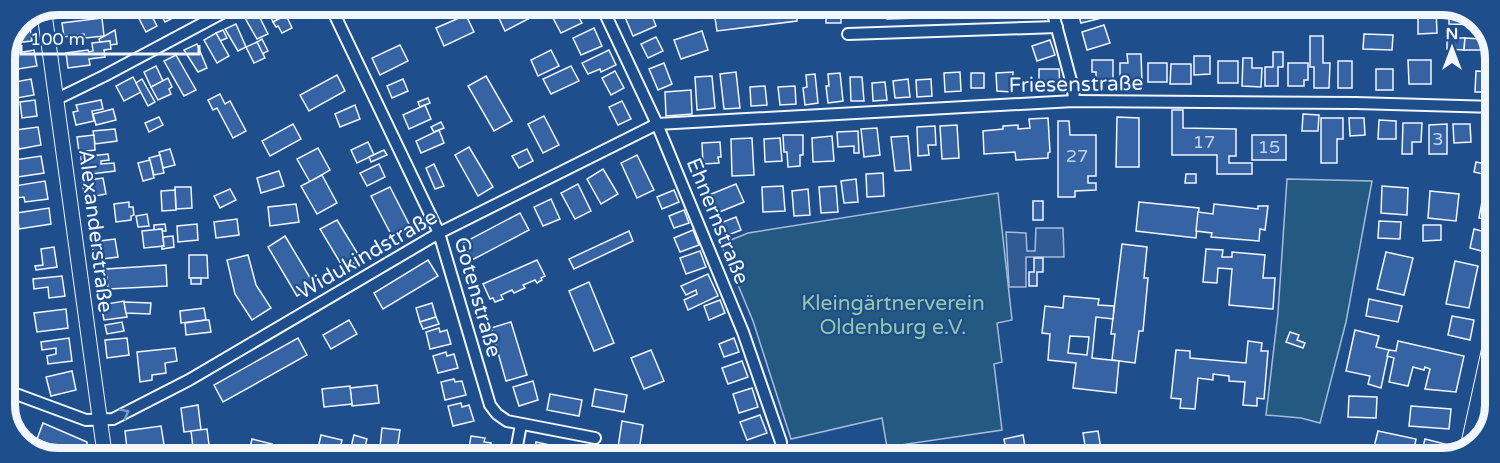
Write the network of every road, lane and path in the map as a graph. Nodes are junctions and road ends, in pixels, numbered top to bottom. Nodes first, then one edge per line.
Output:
1 (218, 15) edge
2 (335, 15) edge
3 (606, 15) edge
4 (1054, 15) edge
5 (45, 17) edge
6 (1057, 27) junction
7 (848, 34) dead end
8 (57, 99) junction
9 (1074, 101) junction
10 (1485, 107) edge
11 (657, 124) junction
12 (439, 233) junction
13 (1485, 378) edge
14 (15, 394) edge
15 (99, 420) junction
16 (521, 424) junction
17 (1470, 437) edge
18 (595, 438) dead end
19 (104, 448) edge
20 (517, 448) edge
21 (781, 448) edge

1 - 8 street
2 - 12 street, Gotenstraße
3 - 11 street, Ehnernstraße
4 - 6 street
5 - 8 street, Alexanderstraße
6 - 7 street
6 - 9 street
8 - 15 street, Alexanderstraße
9 - 10 street, Friesenstraße
9 - 11 street, Friesenstraße
11 - 12 street, Widukindstraße
11 - 21 street, Ehnernstraße
15 -> 12 street, Widukindstraße
12 - 16 street, Gotenstraße
13 - 17 street
14 - 15 street
15 - 19 street, Alexanderstraße
16 - 18 street, Gotenstraße
16 - 20 street

